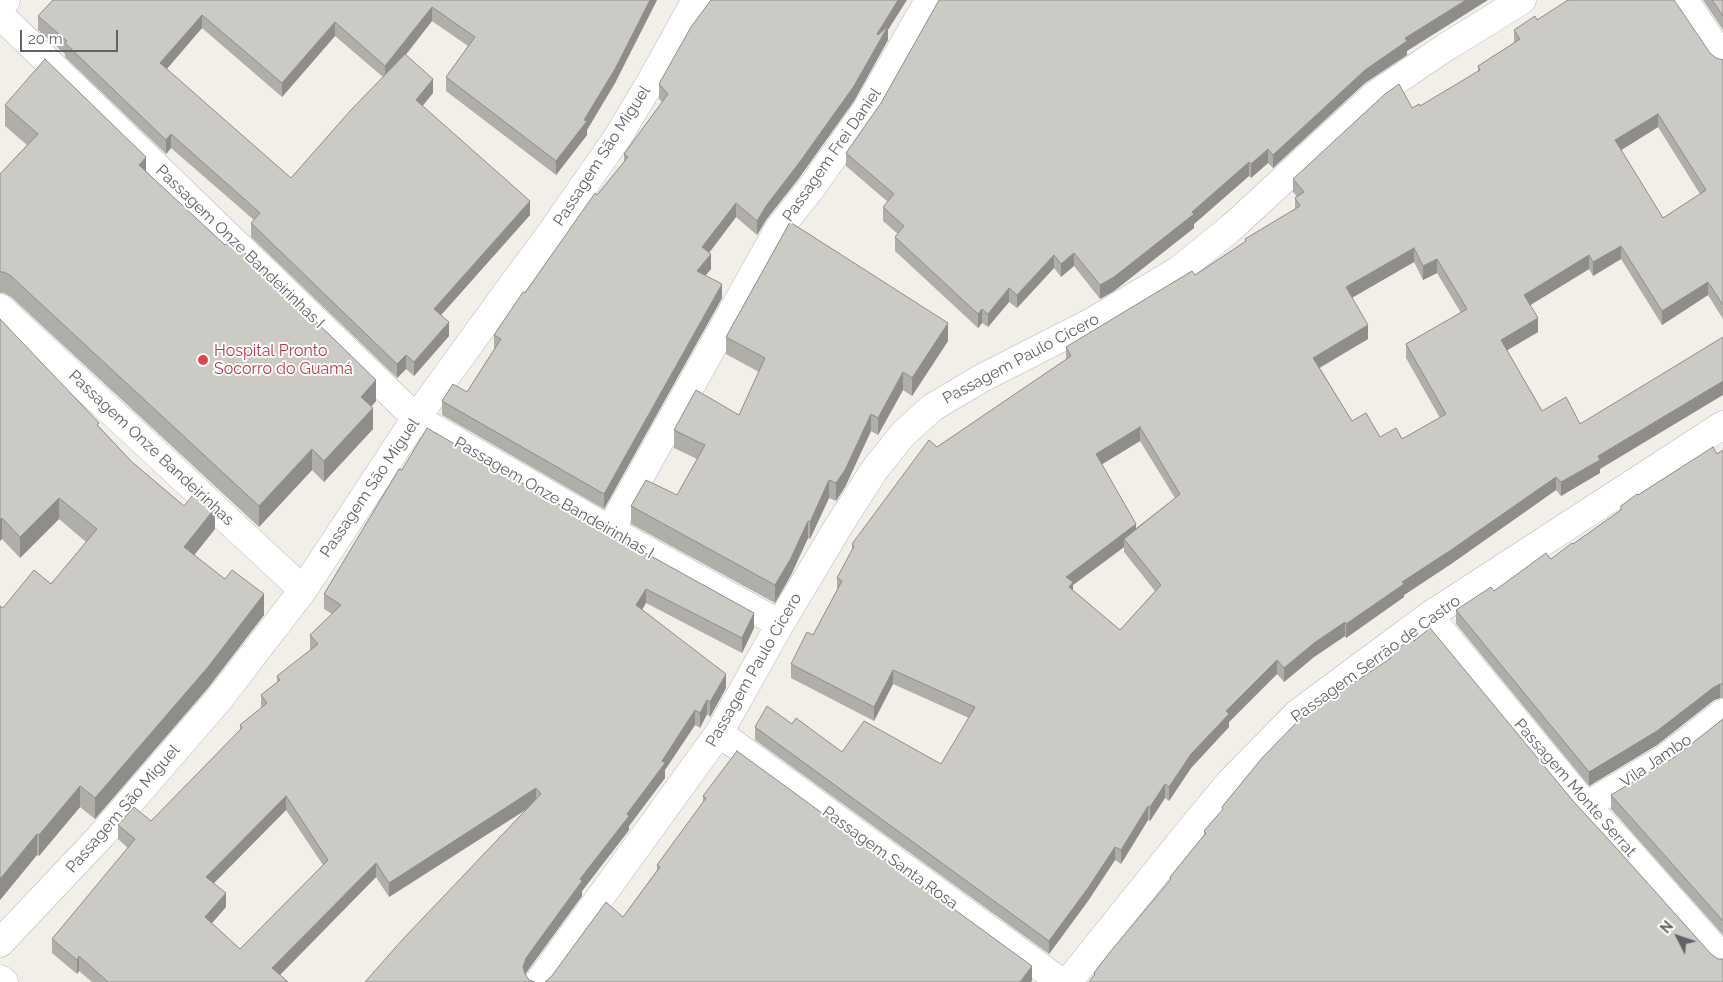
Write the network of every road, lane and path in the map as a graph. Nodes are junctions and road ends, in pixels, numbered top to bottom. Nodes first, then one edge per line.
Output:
1 (6, 0) edge
2 (696, 0) edge
3 (929, 0) edge
4 (1522, 0) edge
5 (1684, 0) edge
6 (0, 8) edge
7 (0, 15) edge
8 (1723, 58) edge
9 (0, 308) edge
10 (416, 418) junction
11 (1723, 425) edge
12 (610, 530) junction
13 (303, 590) junction
14 (1429, 616) junction
15 (780, 624) junction
16 (1723, 713) edge
17 (719, 733) junction
18 (1586, 806) junction
19 (0, 944) edge
20 (1723, 958) edge
21 (0, 979) edge
22 (4, 982) edge
23 (539, 982) edge
24 (1061, 982) edge
25 (1068, 982) edge

1 - 6 street
2 - 10 street, Passagem São Miguel
3 - 12 street, Passagem Frei Daniel
4 - 15 street, Passagem Paulo Cícero
5 - 8 street
7 - 10 street, Passagem Onze Bandeirinhas I
9 - 13 street, Passagem Onze Bandeirinhas
10 - 12 street, Passagem Onze Bandeirinhas I
10 - 13 street, Passagem São Miguel
11 - 14 street, Passagem Serrão de Castro
12 - 15 street, Passagem Onze Bandeirinhas I
13 - 19 street, Passagem São Miguel
14 - 18 street, Passagem Monte Serrat
14 - 25 street, Passagem Serrão de Castro
15 - 17 street, Passagem Paulo Cícero
16 - 18 street, Vila Jambo
17 - 23 street, Passagem Paulo Cícero
17 - 24 street, Passagem Santa Rosa
18 - 20 street, Passagem Monte Serrat
21 - 22 street

